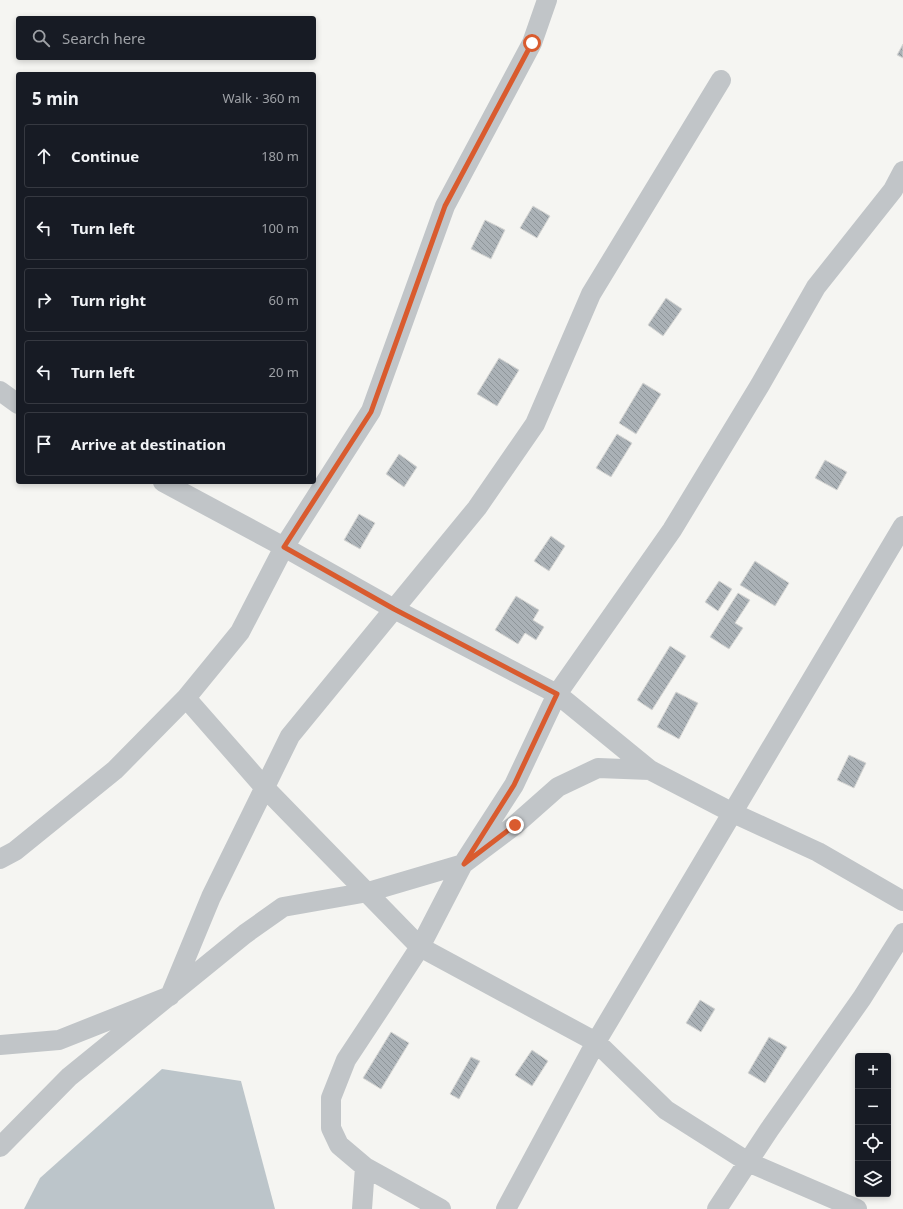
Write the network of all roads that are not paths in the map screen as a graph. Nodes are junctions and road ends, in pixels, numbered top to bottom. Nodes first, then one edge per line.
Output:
1 (547, 0) edge
2 (721, 80) dead end
3 (903, 171) edge
4 (0, 391) edge
5 (16, 403) edge
6 (168, 484) edge
7 (903, 526) edge
8 (284, 547) junction
9 (394, 609) junction
10 (557, 694) junction
11 (186, 698) junction
12 (650, 770) junction
13 (264, 788) junction
14 (733, 813) junction
15 (0, 859) edge
16 (464, 864) junction
17 (368, 892) junction
18 (903, 902) edge
19 (903, 933) edge
20 (420, 946) junction
21 (170, 996) junction
22 (596, 1042) junction
23 (0, 1046) edge
24 (0, 1147) edge
25 (748, 1162) junction
26 (365, 1167) junction
27 (362, 1209) edge
28 (442, 1209) edge
29 (506, 1209) edge
30 (717, 1209) edge
31 (857, 1209) edge

1 - 8 street
2 - 9 street
3 - 10 street
4 - 5 street
6 - 8 street
7 - 14 street
8 - 9 street
8 - 11 street
9 - 10 street
9 - 13 street
10 - 12 street
10 - 16 street
11 - 13 street
11 - 15 street
12 - 14 street
12 - 16 street
13 - 17 street
13 - 21 street
14 - 18 street
14 - 22 street
16 - 17 street
16 - 20 street
17 - 20 street
17 - 21 street
19 - 25 street
20 - 22 street
20 - 26 street
21 - 23 street
21 - 24 street
22 - 25 street
22 - 29 street
25 - 30 street
25 - 31 street
26 - 27 street
26 - 28 street

